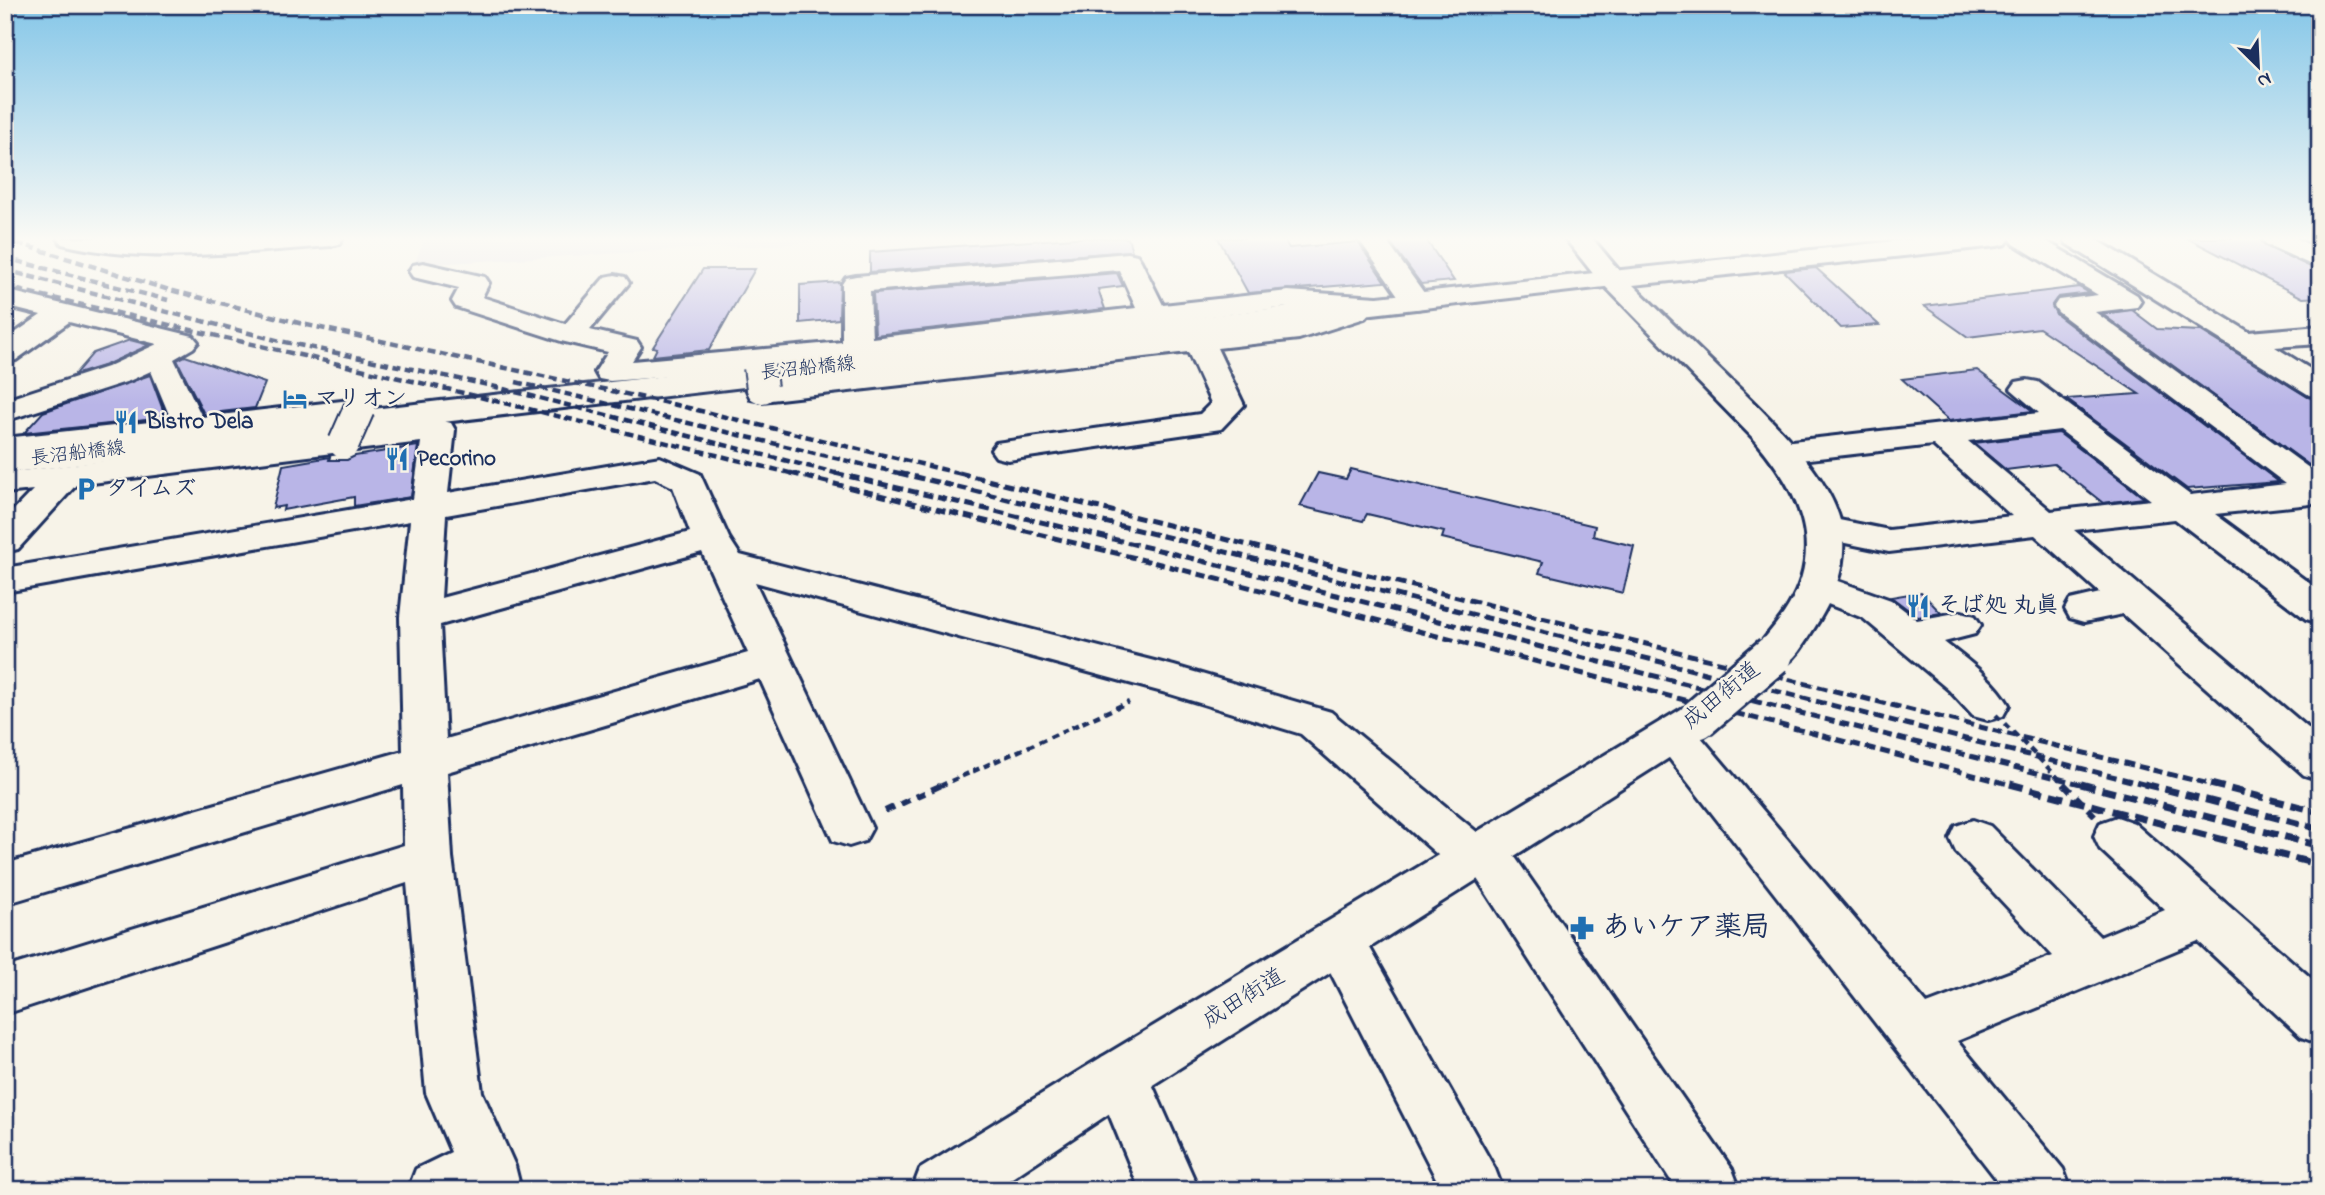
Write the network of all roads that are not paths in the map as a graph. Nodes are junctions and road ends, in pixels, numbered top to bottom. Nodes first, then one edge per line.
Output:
1 (470, 294) edge
2 (606, 294) edge
3 (856, 294) edge
4 (1144, 294) edge
5 (1411, 294) edge
6 (1480, 294) edge
7 (1627, 294) edge
8 (2115, 294) edge
9 (2167, 294) edge
10 (5, 298) edge
11 (1416, 301) junction
12 (1377, 305) junction
13 (63, 313) junction
14 (1154, 315) junction
15 (571, 335) junction
16 (2320, 335) edge
17 (2244, 341) junction
18 (1199, 342) junction
19 (857, 349) junction
20 (5, 354) edge
21 (156, 357) junction
22 (760, 372) junction
23 (2320, 388) edge
24 (2028, 389) dead end
25 (5, 411) edge
26 (2067, 420) junction
27 (179, 429) junction
28 (1940, 434) junction
29 (344, 443) junction
30 (5, 448) edge
31 (1008, 450) dead end
32 (1783, 452) junction
33 (5, 463) edge
34 (65, 476) junction
35 (5, 483) edge
36 (2319, 492) edge
37 (429, 507) junction
38 (2184, 507) junction
39 (2043, 522) junction
40 (1824, 527) junction
41 (5, 541) edge
42 (719, 550) junction
43 (5, 580) edge
44 (1818, 586) junction
45 (2132, 599) junction
46 (2084, 609) dead end
47 (2320, 610) edge
48 (420, 617) junction
49 (1961, 625) dead end
50 (1911, 635) junction
51 (771, 661) junction
52 (1992, 710) road end
53 (1686, 727) junction
54 (425, 763) junction
55 (2320, 763) edge
56 (849, 828) road end
57 (2109, 829) road end
58 (1973, 839) dead end
59 (1478, 853) junction
60 (428, 857) junction
61 (5, 884) edge
62 (2203, 916) junction
63 (1339, 940) junction
64 (2092, 963) junction
65 (5, 991) edge
66 (2320, 1020) edge
67 (1917, 1031) junction
68 (1121, 1075) junction
69 (471, 1182) edge
70 (941, 1190) edge
71 (1170, 1190) edge
72 (1474, 1190) edge
73 (1711, 1190) edge
74 (2042, 1190) edge

1 - 15 main road
2 - 15 main road
3 - 19 main road
4 - 14 main road
5 - 11 main road
6 - 11 main road, 長沼船橋線
7 - 32 main road, 成田街道
8 - 36 main road
9 - 17 main road
10 - 13 main road
11 - 12 main road, 長沼船橋線
12 - 14 main road
12 - 18 main road
12 - 33 main road, 長沼船橋線
13 - 20 main road
13 - 21 main road
14 - 19 main road
15 - 22 main road
16 - 17 main road
17 - 23 main road
18 - 22 main road
18 - 31 main road
19 - 22 main road
21 - 25 main road
21 - 27 main road
24 - 26 main road
26 - 28 main road
26 - 38 main road
27 - 29 main road, bridge
27 - 30 main road
28 - 32 main road
28 - 39 main road
29 - 34 main road
29 - 37 main road
32 - 40 main road, 成田街道
34 - 35 main road
34 - 41 main road
36 - 38 main road
37 - 42 main road
37 - 43 main road
37 - 48 main road
38 - 39 main road
38 - 47 main road
39 - 40 main road
39 - 45 main road
40 - 44 main road, 成田街道
42 - 48 main road
42 - 51 main road
42 - 59 main road
44 - 50 main road
44 - 53 main road, 成田街道, bridge
45 - 46 main road
45 - 55 main road
48 - 54 main road
49 - 50 main road
50 - 52 main road
51 - 54 main road
51 - 56 main road
53 - 59 main road, 成田街道
53 - 67 main road
54 - 60 main road
54 - 61 main road
57 - 62 main road
58 - 64 main road
59 - 63 main road, 成田街道
59 - 73 main road
60 - 65 main road
60 - 69 main road
62 - 64 main road
62 - 66 main road
63 - 68 main road, 成田街道
63 - 72 main road
64 - 67 main road
67 - 74 main road
68 - 70 main road, 成田街道
68 - 71 main road

